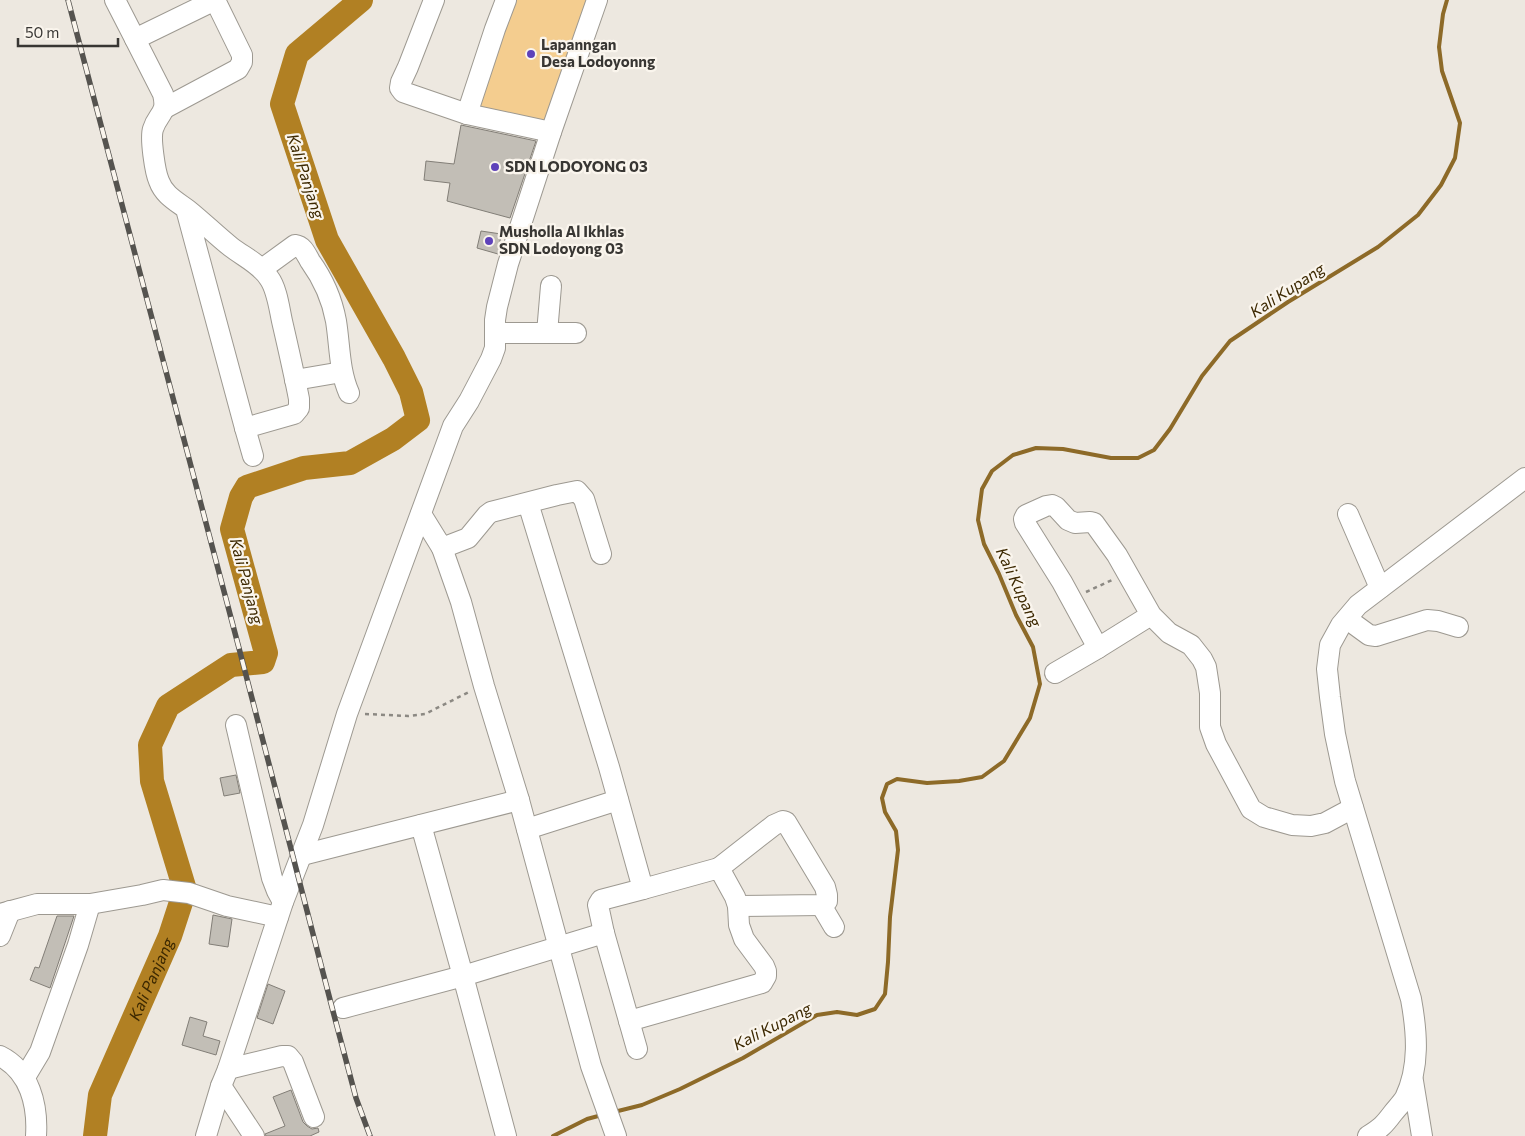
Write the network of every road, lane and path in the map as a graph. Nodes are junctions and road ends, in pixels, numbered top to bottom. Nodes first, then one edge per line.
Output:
1 (115, 0) edge
2 (215, 0) edge
3 (434, 0) edge
4 (506, 0) edge
5 (597, 0) edge
6 (135, 39) junction
7 (165, 108) junction
8 (467, 114) junction
9 (551, 132) junction
10 (186, 209) junction
11 (262, 269) junction
12 (551, 286) dead end
13 (576, 332) dead end
14 (495, 333) junction
15 (547, 333) junction
16 (342, 372) junction
17 (295, 380) junction
18 (349, 393) dead end
19 (245, 428) junction
20 (253, 456) dead end
21 (1525, 478) edge
22 (528, 503) junction
23 (422, 514) junction
24 (1348, 514) dead end
25 (442, 548) junction
26 (601, 554) dead end
27 (1127, 572) junction
28 (1380, 588) junction
29 (1071, 600) junction
30 (1151, 615) junction
31 (1346, 618) junction
32 (1458, 627) dead end
33 (1098, 648) junction
34 (1055, 672) dead end
35 (484, 686) junction
36 (347, 714) junction
37 (236, 725) dead end
38 (519, 800) junction
39 (618, 800) junction
40 (1352, 808) junction
41 (421, 825) junction
42 (527, 829) junction
43 (302, 856) junction
44 (719, 868) junction
45 (643, 889) junction
46 (90, 904) junction
47 (821, 905) junction
48 (738, 906) junction
49 (280, 909) junction
50 (5, 913) edge
51 (834, 927) dead end
52 (604, 933) junction
53 (0, 936) edge
54 (558, 947) junction
55 (464, 976) junction
56 (344, 1008) dead end
57 (630, 1021) junction
58 (637, 1049) dead end
59 (0, 1056) edge
60 (25, 1077) junction
61 (224, 1078) junction
62 (1412, 1079) junction
63 (314, 1117) dead end
64 (614, 1132) edge
65 (36, 1136) edge
66 (206, 1136) edge
67 (254, 1136) edge
68 (506, 1136) edge
69 (1368, 1136) edge
70 (1422, 1136) edge

1 - 6 street
2 - 6 street
2 - 7 street
3 - 8 street
4 - 8 street
5 - 9 street
6 - 7 street
7 - 10 street
8 - 9 street
9 - 14 street
10 - 11 street
10 - 19 street
11 - 16 street
11 - 17 street
12 - 15 street
13 - 15 street
14 - 15 street
14 - 23 street
16 - 17 street
16 - 18 street
17 - 19 street
19 - 20 street
21 - 28 street
22 - 25 street
22 - 26 street
22 - 39 street
23 - 25 street
23 - 36 street
24 - 28 street
25 - 35 street
27 - 29 path
27 - 29 street
27 - 30 street
28 - 31 street
29 - 33 street
30 - 33 street
30 - 40 street
31 - 32 street
31 - 40 street
33 - 34 street
35 - 36 path
35 - 38 street
36 - 43 street
37 - 49 street
38 - 41 street
38 - 42 street
39 - 42 street
39 - 45 street
40 - 62 street
41 - 43 street
41 - 55 street
42 - 54 street
43 - 49 street
44 - 45 street
44 - 47 street
44 - 48 street
45 - 52 street
46 - 49 street
46 - 50 street
46 - 60 street
47 - 48 street
47 - 51 street
48 - 57 street
49 - 61 street
50 - 53 street
52 - 54 street
52 - 57 street
54 - 55 street
54 - 64 street
55 - 56 street
55 - 68 street
57 - 58 street
59 - 60 street
60 - 65 street
61 - 63 street
61 - 66 street
61 - 67 street
62 - 69 street
62 - 70 street

